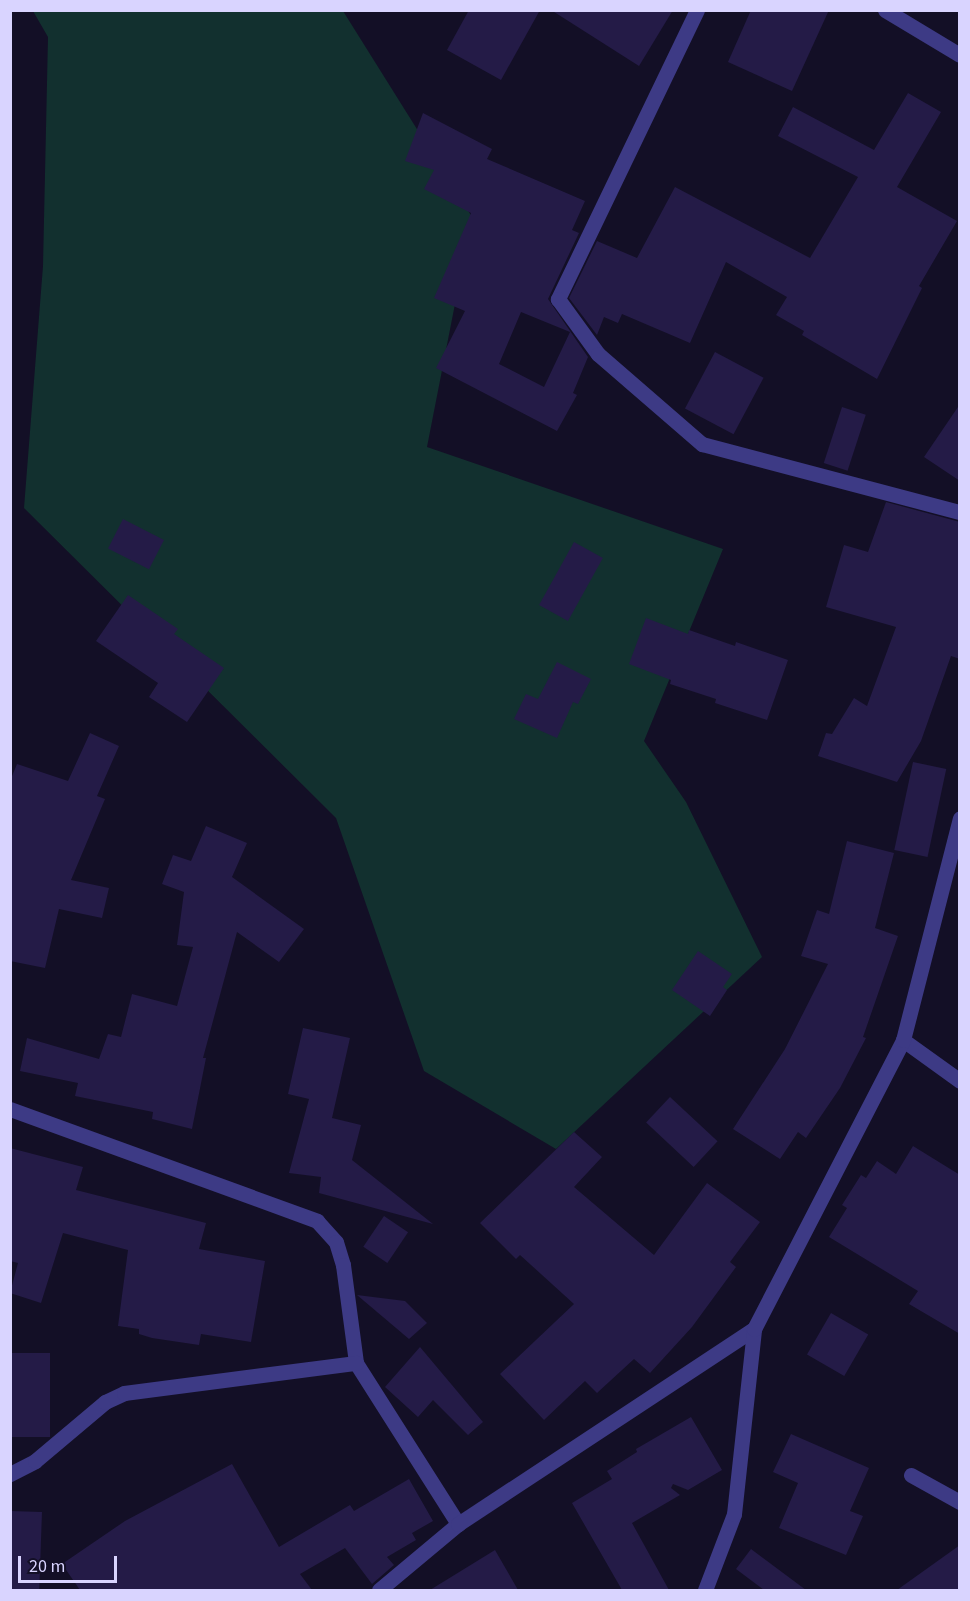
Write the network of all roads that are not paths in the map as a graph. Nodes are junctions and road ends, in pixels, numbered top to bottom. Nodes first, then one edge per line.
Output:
1 (697, 10) edge
2 (885, 10) edge
3 (960, 55) edge
4 (960, 512) edge
5 (960, 818) edge
6 (903, 1040) junction
7 (960, 1081) edge
8 (10, 1109) edge
9 (754, 1329) junction
10 (356, 1363) junction
11 (10, 1474) edge
12 (910, 1475) dead end
13 (960, 1502) edge
14 (458, 1524) junction
15 (379, 1590) edge
16 (705, 1590) edge

1 - 4 street
2 - 3 street
5 - 6 street
6 - 7 street
6 - 9 street
8 - 10 street
9 - 14 street
9 - 16 street
10 - 11 street
10 - 14 street
12 - 13 street
14 - 15 street

